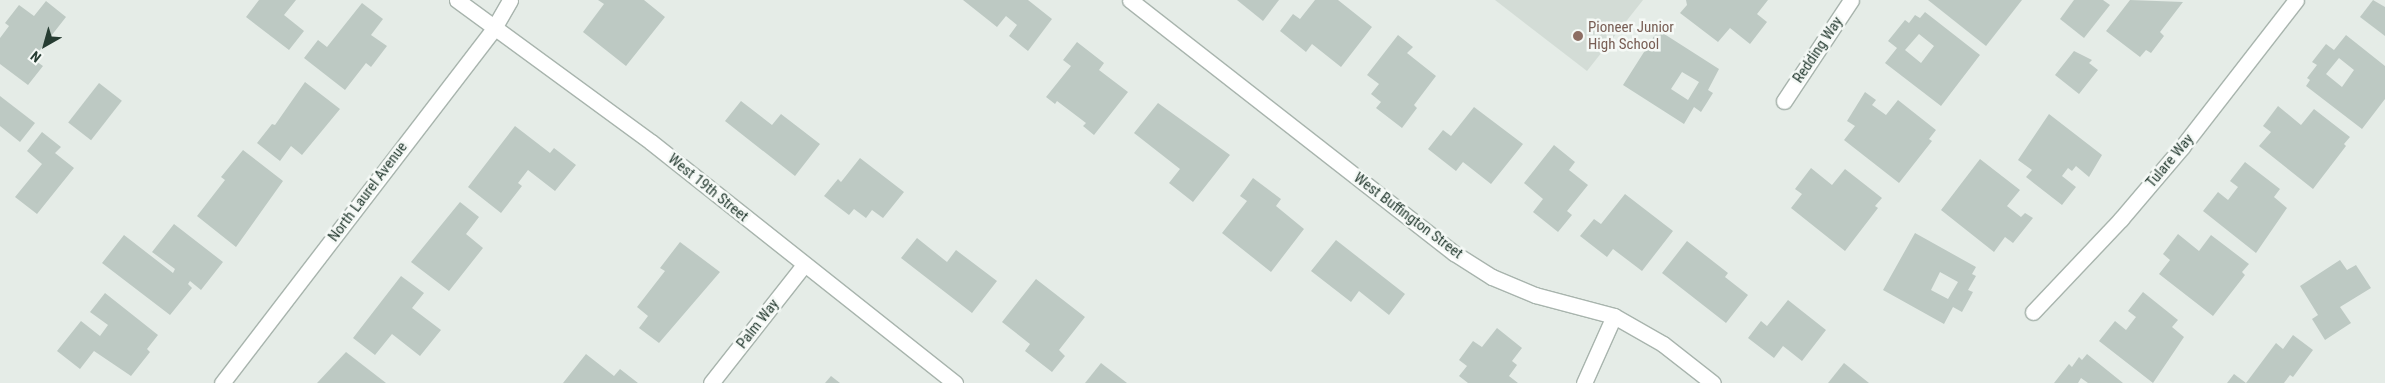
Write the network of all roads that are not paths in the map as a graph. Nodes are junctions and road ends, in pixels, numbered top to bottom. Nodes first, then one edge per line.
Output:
1 (457, 0) edge
2 (510, 0) edge
3 (1130, 0) edge
4 (1852, 0) edge
5 (2296, 0) edge
6 (494, 28) junction
7 (1784, 101) dead end
8 (804, 265) junction
9 (2033, 312) dead end
10 (1614, 316) junction
11 (222, 383) edge
12 (711, 383) edge
13 (955, 383) edge
14 (1584, 383) edge
15 (1713, 383) edge

1 - 6 street, West 19th Street
2 - 6 street, North Laurel Avenue
3 - 10 street, West Buffington Street
4 - 7 street, Redding Way
5 - 9 street, Tulare Way
6 - 8 street, West 19th Street
6 - 11 street, North Laurel Avenue
8 - 12 street, Palm Way
8 - 13 street, West 19th Street
10 - 14 street
10 - 15 street, West Buffington Street

